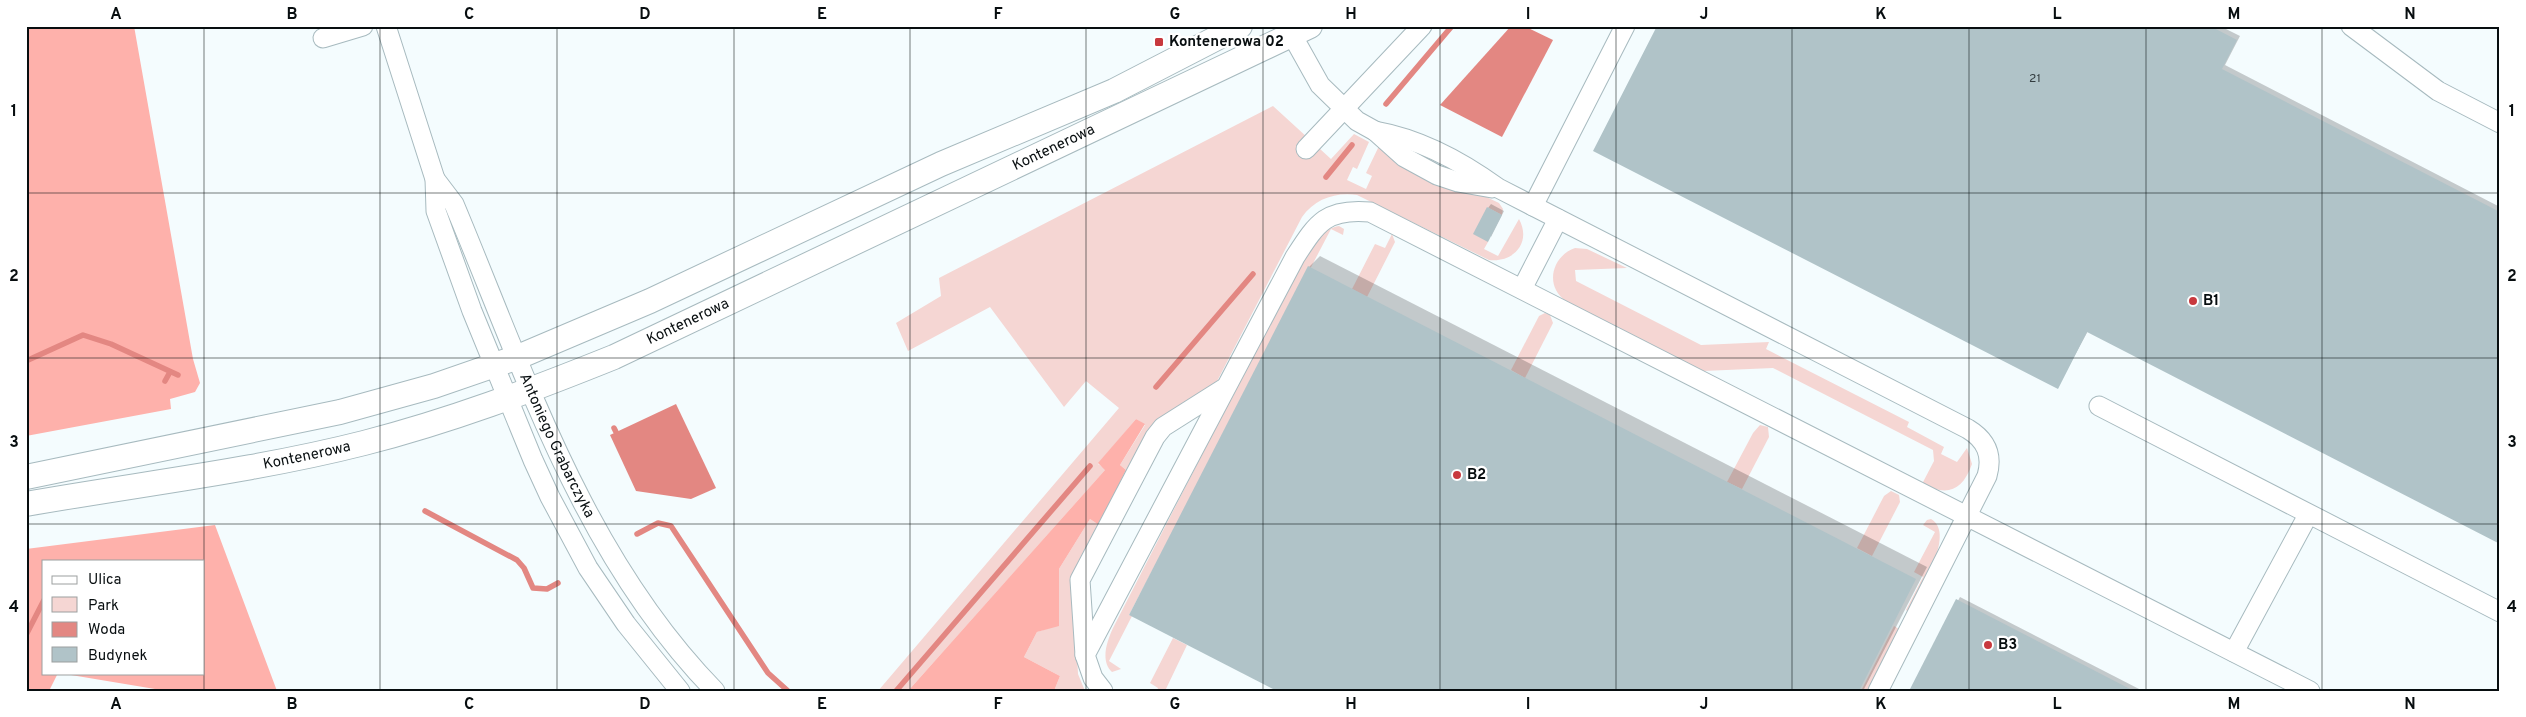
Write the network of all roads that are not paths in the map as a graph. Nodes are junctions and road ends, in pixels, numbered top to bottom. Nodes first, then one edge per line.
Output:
1 (363, 26) edge
2 (386, 26) edge
3 (1240, 26) edge
4 (1422, 26) edge
5 (1625, 26) edge
6 (2351, 26) edge
7 (1296, 29) edge
8 (323, 38) dead end
9 (1342, 109) junction
10 (2500, 123) edge
11 (1306, 149) dead end
12 (435, 179) junction
13 (1533, 206) junction
14 (1558, 219) junction
15 (1522, 289) junction
16 (518, 357) junction
17 (494, 366) junction
18 (1224, 389) junction
19 (532, 390) junction
20 (508, 399) junction
21 (2099, 406) dead end
22 (26, 477) edge
23 (26, 504) edge
24 (2308, 515) junction
25 (1967, 516) junction
26 (2500, 612) edge
27 (2234, 652) junction
28 (1085, 655) junction
29 (680, 691) edge
30 (715, 691) edge
31 (1103, 691) edge
32 (1878, 691) edge
33 (2310, 691) edge

1 - 8 street
2 - 12 street, Antoniego Grabarczyka
3 - 16 main road, Kontenerowa
4 - 9 street
5 - 13 street
6 - 10 street
7 - 9 street
7 - 19 main road, Kontenerowa
9 - 11 street
9 - 13 street
12 - 16 street, Antoniego Grabarczyka
12 - 17 street, Antoniego Grabarczyka
13 - 14 street
14 - 15 street
14 - 25 street
15 - 18 street
15 - 25 street
16 - 17 main road, Kontenerowa
16 - 19 street, Antoniego Grabarczyka
17 - 20 street, Antoniego Grabarczyka
17 - 22 main road, Kontenerowa
18 - 28 street
18 - 28 street
19 - 20 main road, Kontenerowa
19 - 30 street, Antoniego Grabarczyka
20 - 23 main road, Kontenerowa
20 - 29 street, Antoniego Grabarczyka
21 - 24 street
24 - 26 street
24 - 27 street
25 - 27 street
25 - 32 street
27 - 33 street
28 - 31 street

